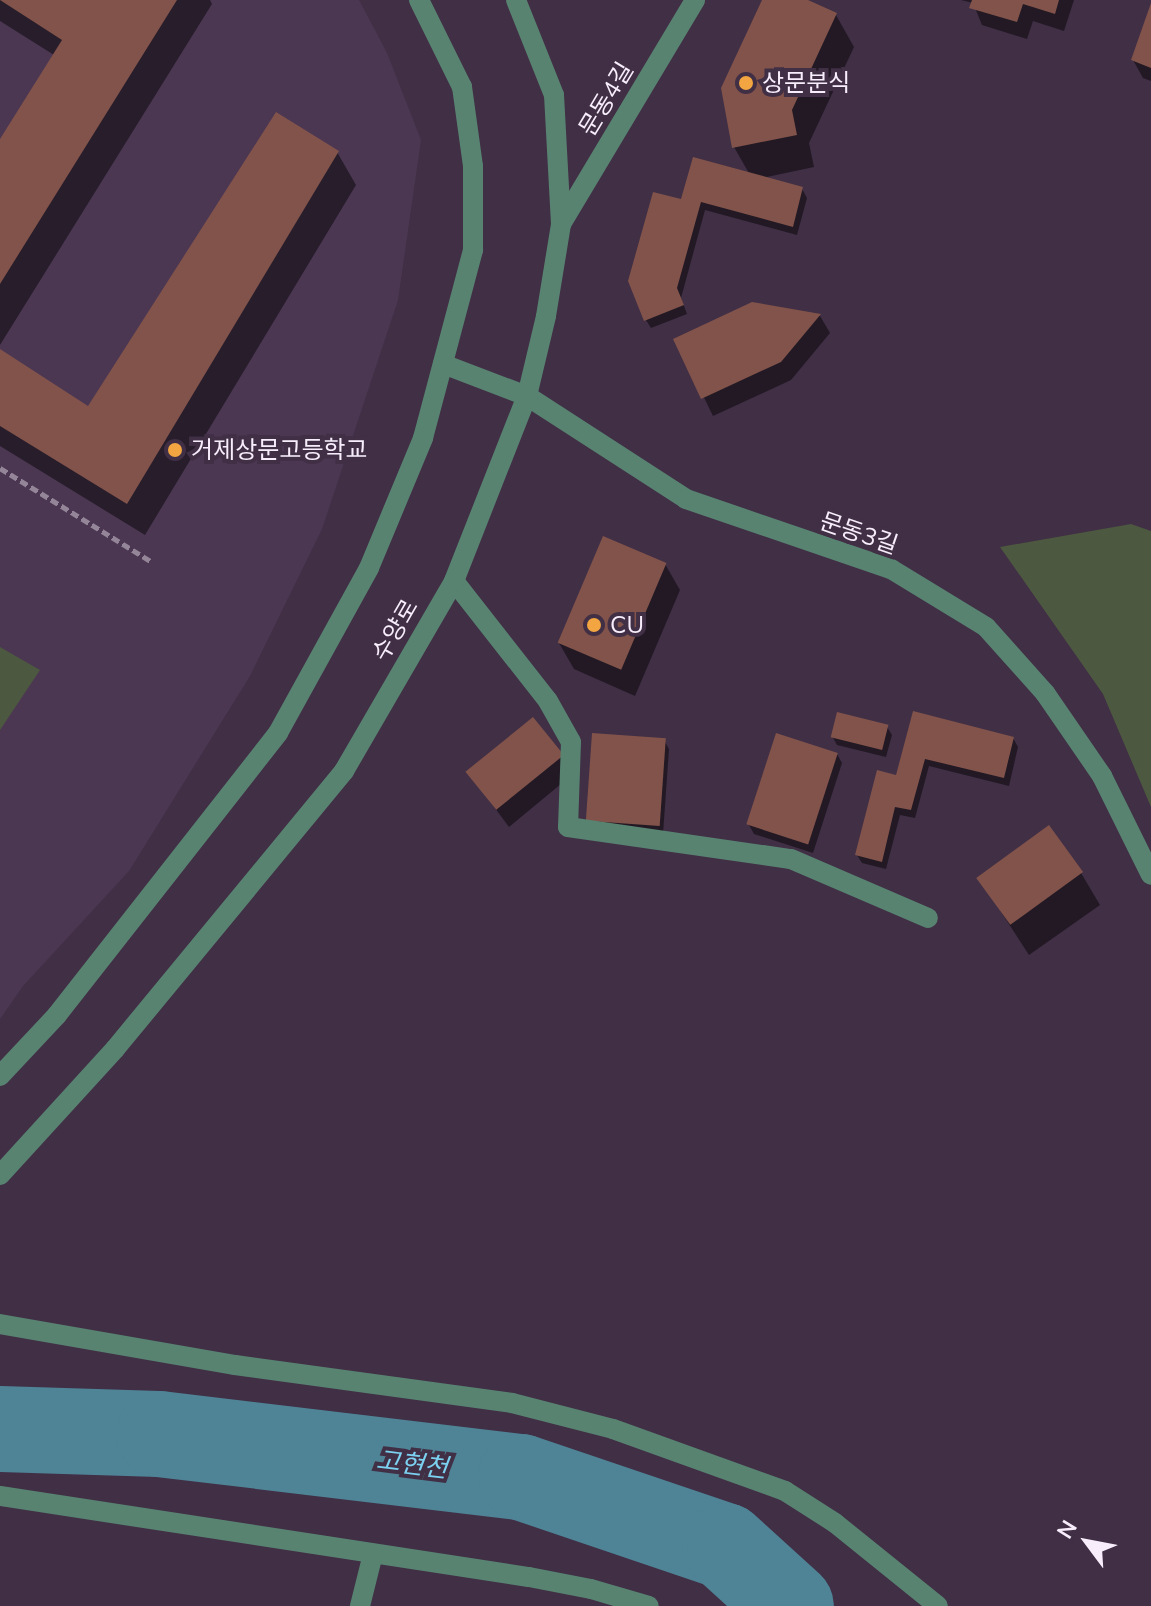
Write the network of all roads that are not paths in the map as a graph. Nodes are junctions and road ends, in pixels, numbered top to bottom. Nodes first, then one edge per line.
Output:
1 (419, 0) edge
2 (516, 0) edge
3 (695, 0) edge
4 (561, 224) junction
5 (443, 364) junction
6 (527, 396) junction
7 (454, 581) junction
8 (1151, 875) edge
9 (928, 918) dead end
10 (0, 1076) edge
11 (0, 1175) edge
12 (0, 1324) edge
13 (0, 1496) edge
14 (373, 1554) junction
15 (360, 1606) edge
16 (649, 1606) edge
17 (938, 1606) edge

1 - 5 street
2 - 4 street, 수양로
3 - 4 street, 문동4길
4 - 6 street, 수양로
5 - 6 street, 문동3길
5 - 10 street
6 - 7 street, 수양로
6 - 8 street, 문동3길
7 - 9 street
7 - 11 street, 수양로
12 - 17 street
13 - 14 street
14 - 15 street
14 - 16 street

